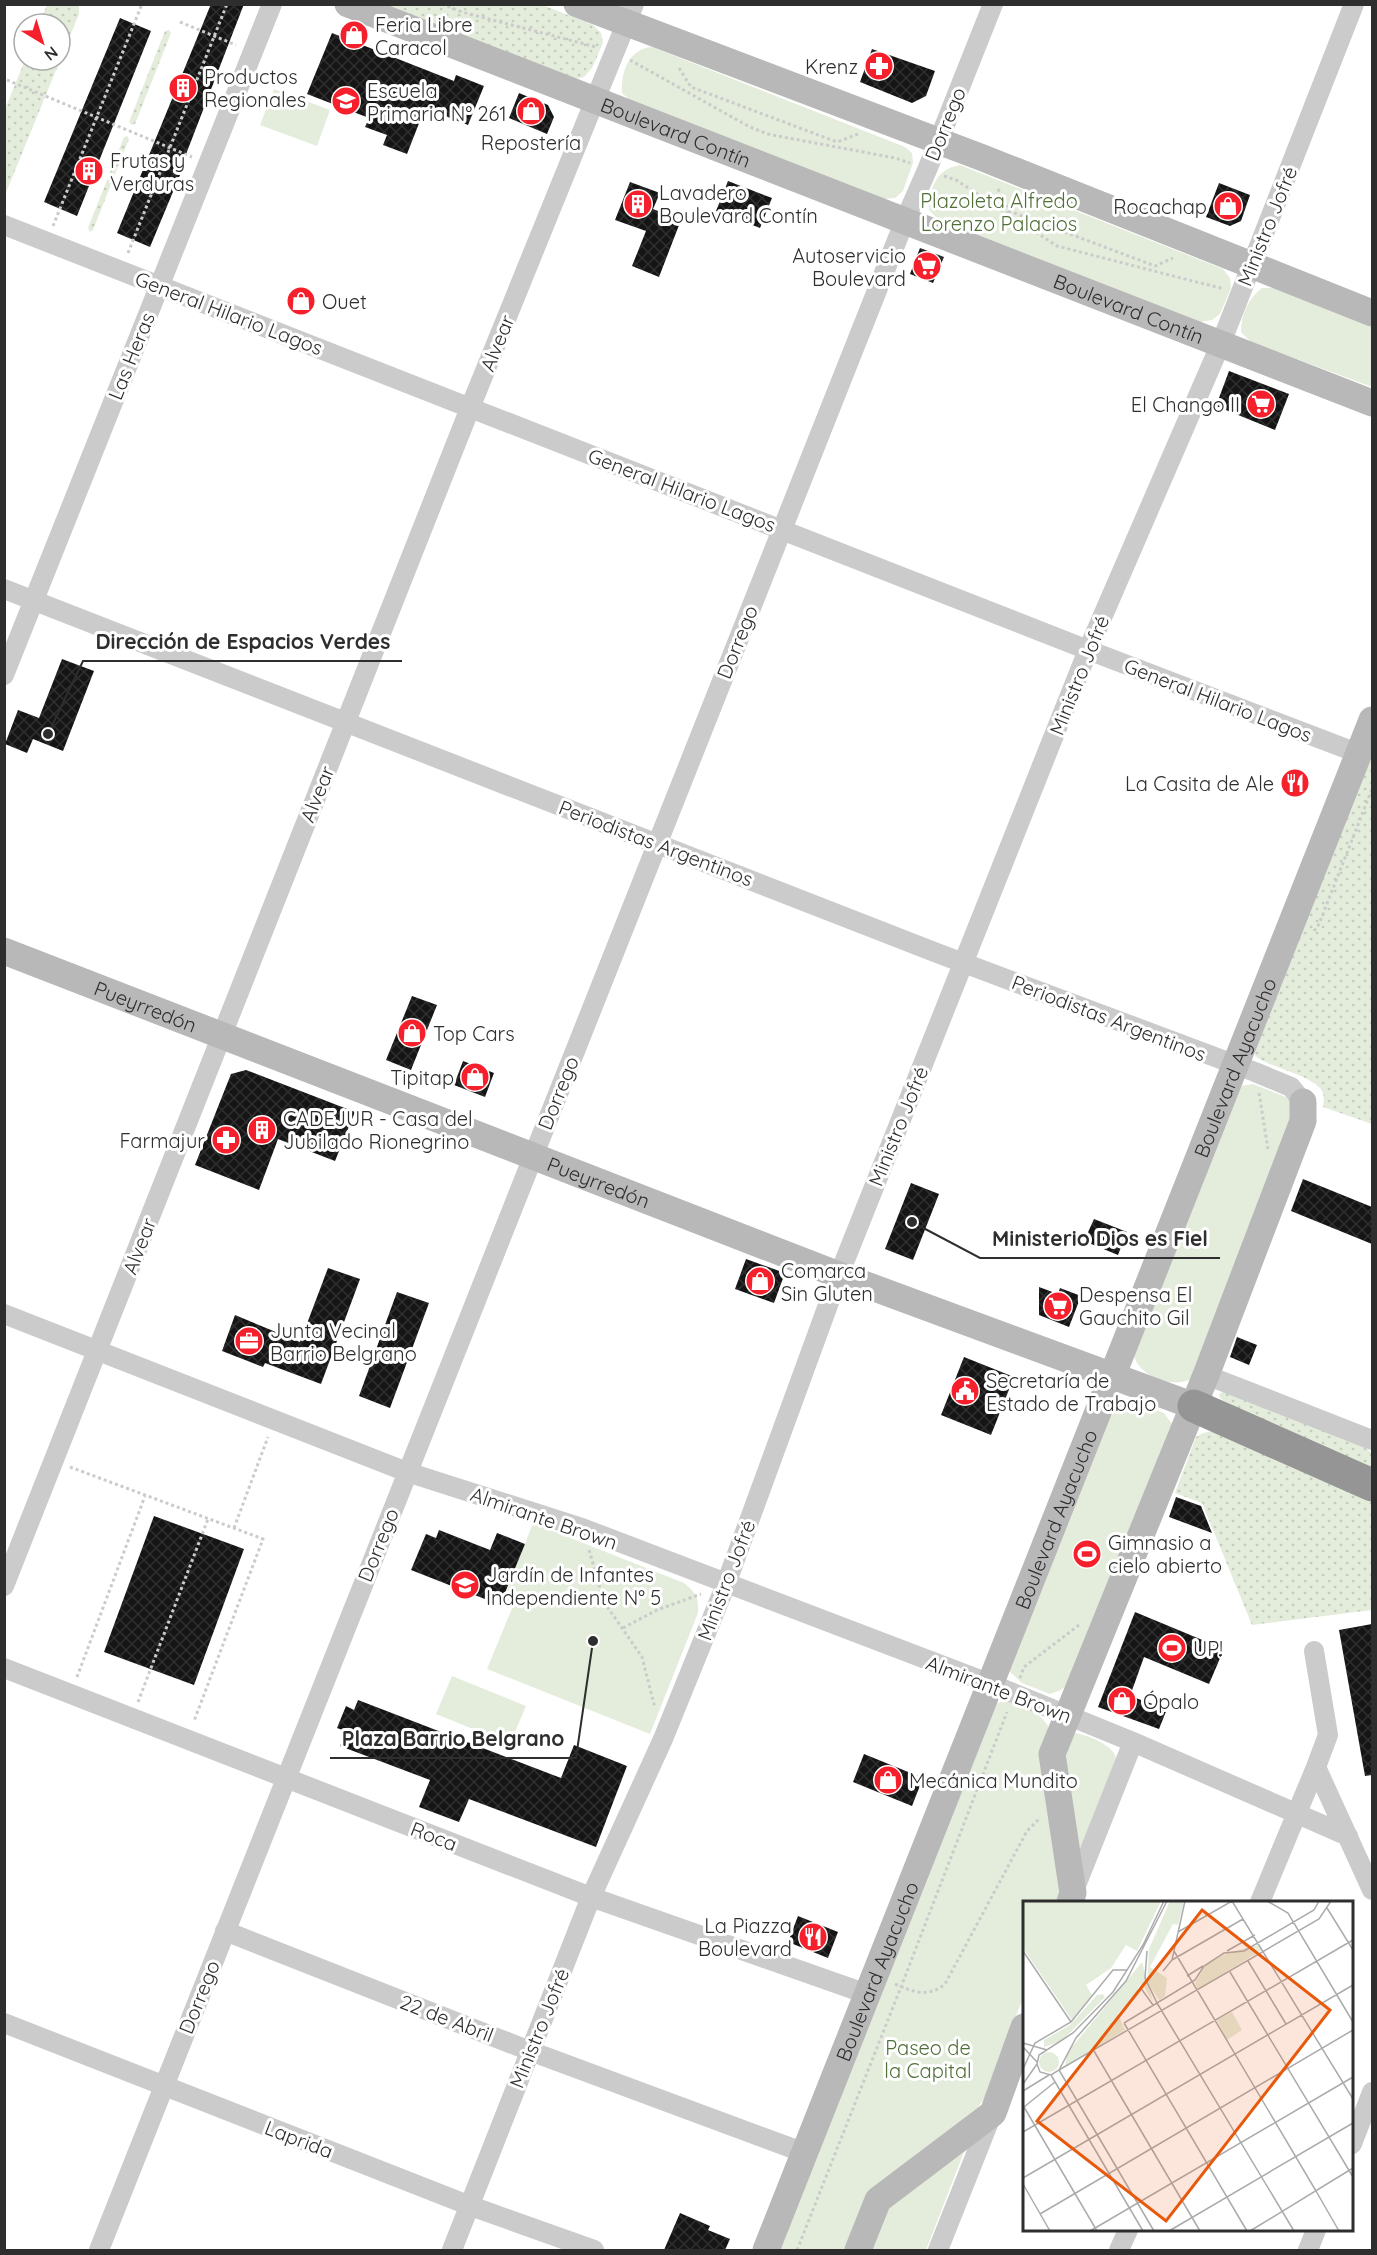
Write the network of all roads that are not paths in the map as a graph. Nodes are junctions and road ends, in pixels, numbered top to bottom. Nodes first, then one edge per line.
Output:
1 (272, 4) edge
2 (348, 4) edge
3 (577, 4) edge
4 (993, 4) edge
5 (1354, 4) edge
6 (630, 15) edge
7 (595, 102) junction
8 (938, 142) junction
9 (905, 220) junction
10 (4, 225) edge
11 (1252, 264) junction
12 (159, 285) junction
13 (1372, 313) edge
14 (1221, 343) junction
15 (1372, 403) edge
16 (470, 408) junction
17 (782, 530) junction
18 (4, 588) edge
19 (34, 600) junction
20 (1088, 650) junction
21 (4, 675) edge
22 (1372, 720) edge
23 (346, 722) junction
24 (1360, 754) junction
25 (657, 844) junction
26 (4, 951) edge
27 (963, 963) junction
28 (222, 1034) junction
29 (1246, 1069) junction
30 (1303, 1102) joint
31 (533, 1156) junction
32 (839, 1275) junction
33 (4, 1314) edge
34 (98, 1350) junction
35 (1113, 1375) junction
36 (1206, 1375) junction
37 (1194, 1406) junction
38 (1372, 1440) edge
39 (408, 1472) junction
40 (1372, 1485) edge
41 (726, 1584) junction
42 (4, 1586) edge
43 (1314, 1651) dead end
44 (4, 1668) edge
45 (1003, 1689) junction
46 (1067, 1714) junction
47 (1133, 1742) junction
48 (1316, 1767) junction
49 (286, 1778) junction
50 (1296, 1813) junction
51 (1348, 1836) junction
52 (1372, 1890) edge
53 (591, 1897) junction
54 (1071, 1898) edge
55 (1260, 1901) edge
56 (225, 1931) junction
57 (871, 1984) junction
58 (4, 2024) edge
59 (1023, 2030) edge
60 (530, 2051) junction
61 (164, 2086) junction
62 (1372, 2092) edge
63 (993, 2113) junction
64 (1353, 2141) edge
65 (805, 2154) junction
66 (468, 2205) junction
67 (1127, 2231) edge
68 (1316, 2231) edge
69 (99, 2250) edge
70 (452, 2250) edge
71 (594, 2250) edge
72 (766, 2250) edge
73 (858, 2250) edge
74 (938, 2250) edge
75 (1119, 2250) edge
76 (1308, 2250) edge

1 - 12 street, Las Heras
2 - 7 main road, Boulevard Contín
3 - 6 main road
4 - 8 street, Dorrego
5 - 11 street, Ministro Jofré
6 - 7 street, Alvear
6 - 8 main road
7 - 9 main road, Boulevard Contín
7 - 16 street, Alvear
8 - 9 street, Dorrego
8 - 11 main road
9 - 14 main road, Boulevard Contín
9 - 17 street, Dorrego
10 - 12 street, General Hilario Lagos
11 - 13 main road
11 - 14 street, Ministro Jofré
12 - 16 street, General Hilario Lagos
12 - 19 street, Las Heras
14 - 15 main road, Boulevard Contín
14 - 20 street, Ministro Jofré
16 - 17 street, General Hilario Lagos
16 - 23 street, Alvear
17 - 20 street, General Hilario Lagos
17 - 25 street, Dorrego
18 - 19 street, Periodistas Argentinos
19 - 21 street, Las Heras
19 - 23 street, Periodistas Argentinos
20 - 24 street, General Hilario Lagos
20 - 27 street, Ministro Jofré
22 - 24 main road, Boulevard Ayacucho
23 - 25 street, Periodistas Argentinos
23 - 28 street, Alvear
24 - 29 main road, Boulevard Ayacucho
25 - 27 street, Periodistas Argentinos
25 - 31 street, Dorrego
26 - 28 main road, Pueyrredón
27 - 29 street, Periodistas Argentinos
27 - 32 street, Ministro Jofré
28 - 31 main road, Pueyrredón
28 - 34 street, Alvear
29 - 30 street, Periodistas Argentinos
29 - 35 main road, Boulevard Ayacucho
30 - 36 main road
31 - 32 main road, Pueyrredón
31 - 39 street, Dorrego
32 - 35 main road, Pueyrredón
32 - 41 street, Ministro Jofré
33 - 34 street, Almirante Brown
34 - 39 street, Almirante Brown
34 - 42 street, Alvear
35 - 37 main road, Pueyrredón
35 - 45 main road, Boulevard Ayacucho
36 - 37 main road
36 - 38 street
37 - 40 highway
37 - 46 main road
39 - 41 street, Almirante Brown
39 - 49 street, Dorrego
41 - 45 street, Almirante Brown
41 - 53 street, Ministro Jofré
43 - 48 street
44 - 49 street, Roca
45 - 46 street, Almirante Brown
45 - 57 main road, Boulevard Ayacucho
46 - 47 street, Almirante Brown
46 - 54 main road
47 - 50 street, Almirante Brown
47 - 54 street
48 - 50 street
48 - 51 street
49 - 53 street, Roca
49 - 56 street, Dorrego
50 - 51 street, Almirante Brown
50 - 55 street
51 - 52 street
53 - 57 street, Roca
53 - 60 street, Ministro Jofré
56 - 60 street, 22 de Abril
56 - 61 street, Dorrego
57 - 65 main road, Boulevard Ayacucho
58 - 61 street, Laprida
59 - 63 main road
60 - 65 street, 22 de Abril
60 - 66 street, Ministro Jofré
61 - 66 street, Laprida
61 - 69 street, Dorrego
62 - 64 street
63 - 73 main road
63 - 74 street
65 - 72 main road, Boulevard Ayacucho
66 - 70 street, Ministro Jofré
66 - 71 street, Laprida
67 - 75 street
68 - 76 street

